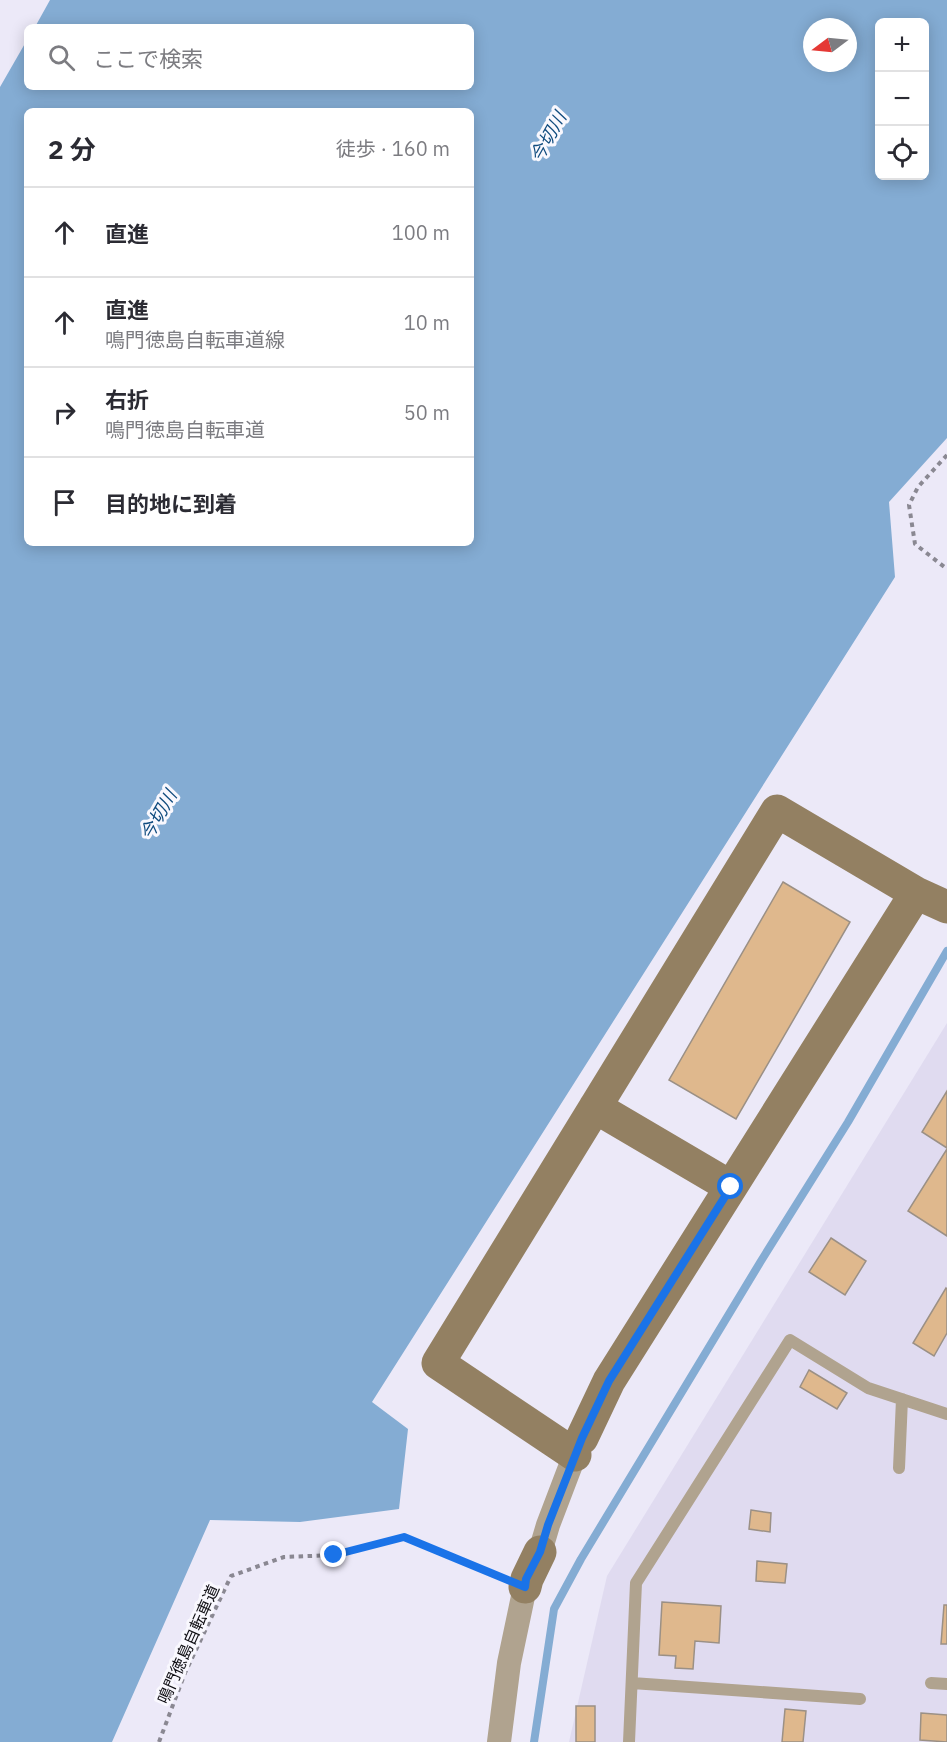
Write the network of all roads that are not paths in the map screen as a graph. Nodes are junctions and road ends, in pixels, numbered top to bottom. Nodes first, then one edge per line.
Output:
1 (916, 893) junction
2 (947, 907) edge
3 (595, 1107) junction
4 (731, 1187) junction
5 (902, 1399) junction
6 (947, 1413) edge
7 (578, 1446) junction
8 (899, 1468) dead end
9 (540, 1552) joint
10 (525, 1587) joint
11 (632, 1683) junction
12 (931, 1683) dead end
13 (947, 1683) edge
14 (860, 1699) dead end
15 (499, 1742) edge
16 (629, 1742) edge

1 - 2 street
1 - 3 street
1 - 4 street
3 - 4 street
3 - 7 street
4 - 7 street
5 - 6 lane
5 - 8 lane
5 - 11 lane
7 - 9 street
9 - 10 street
10 - 15 street
11 - 14 lane
11 - 16 lane
12 - 13 lane

